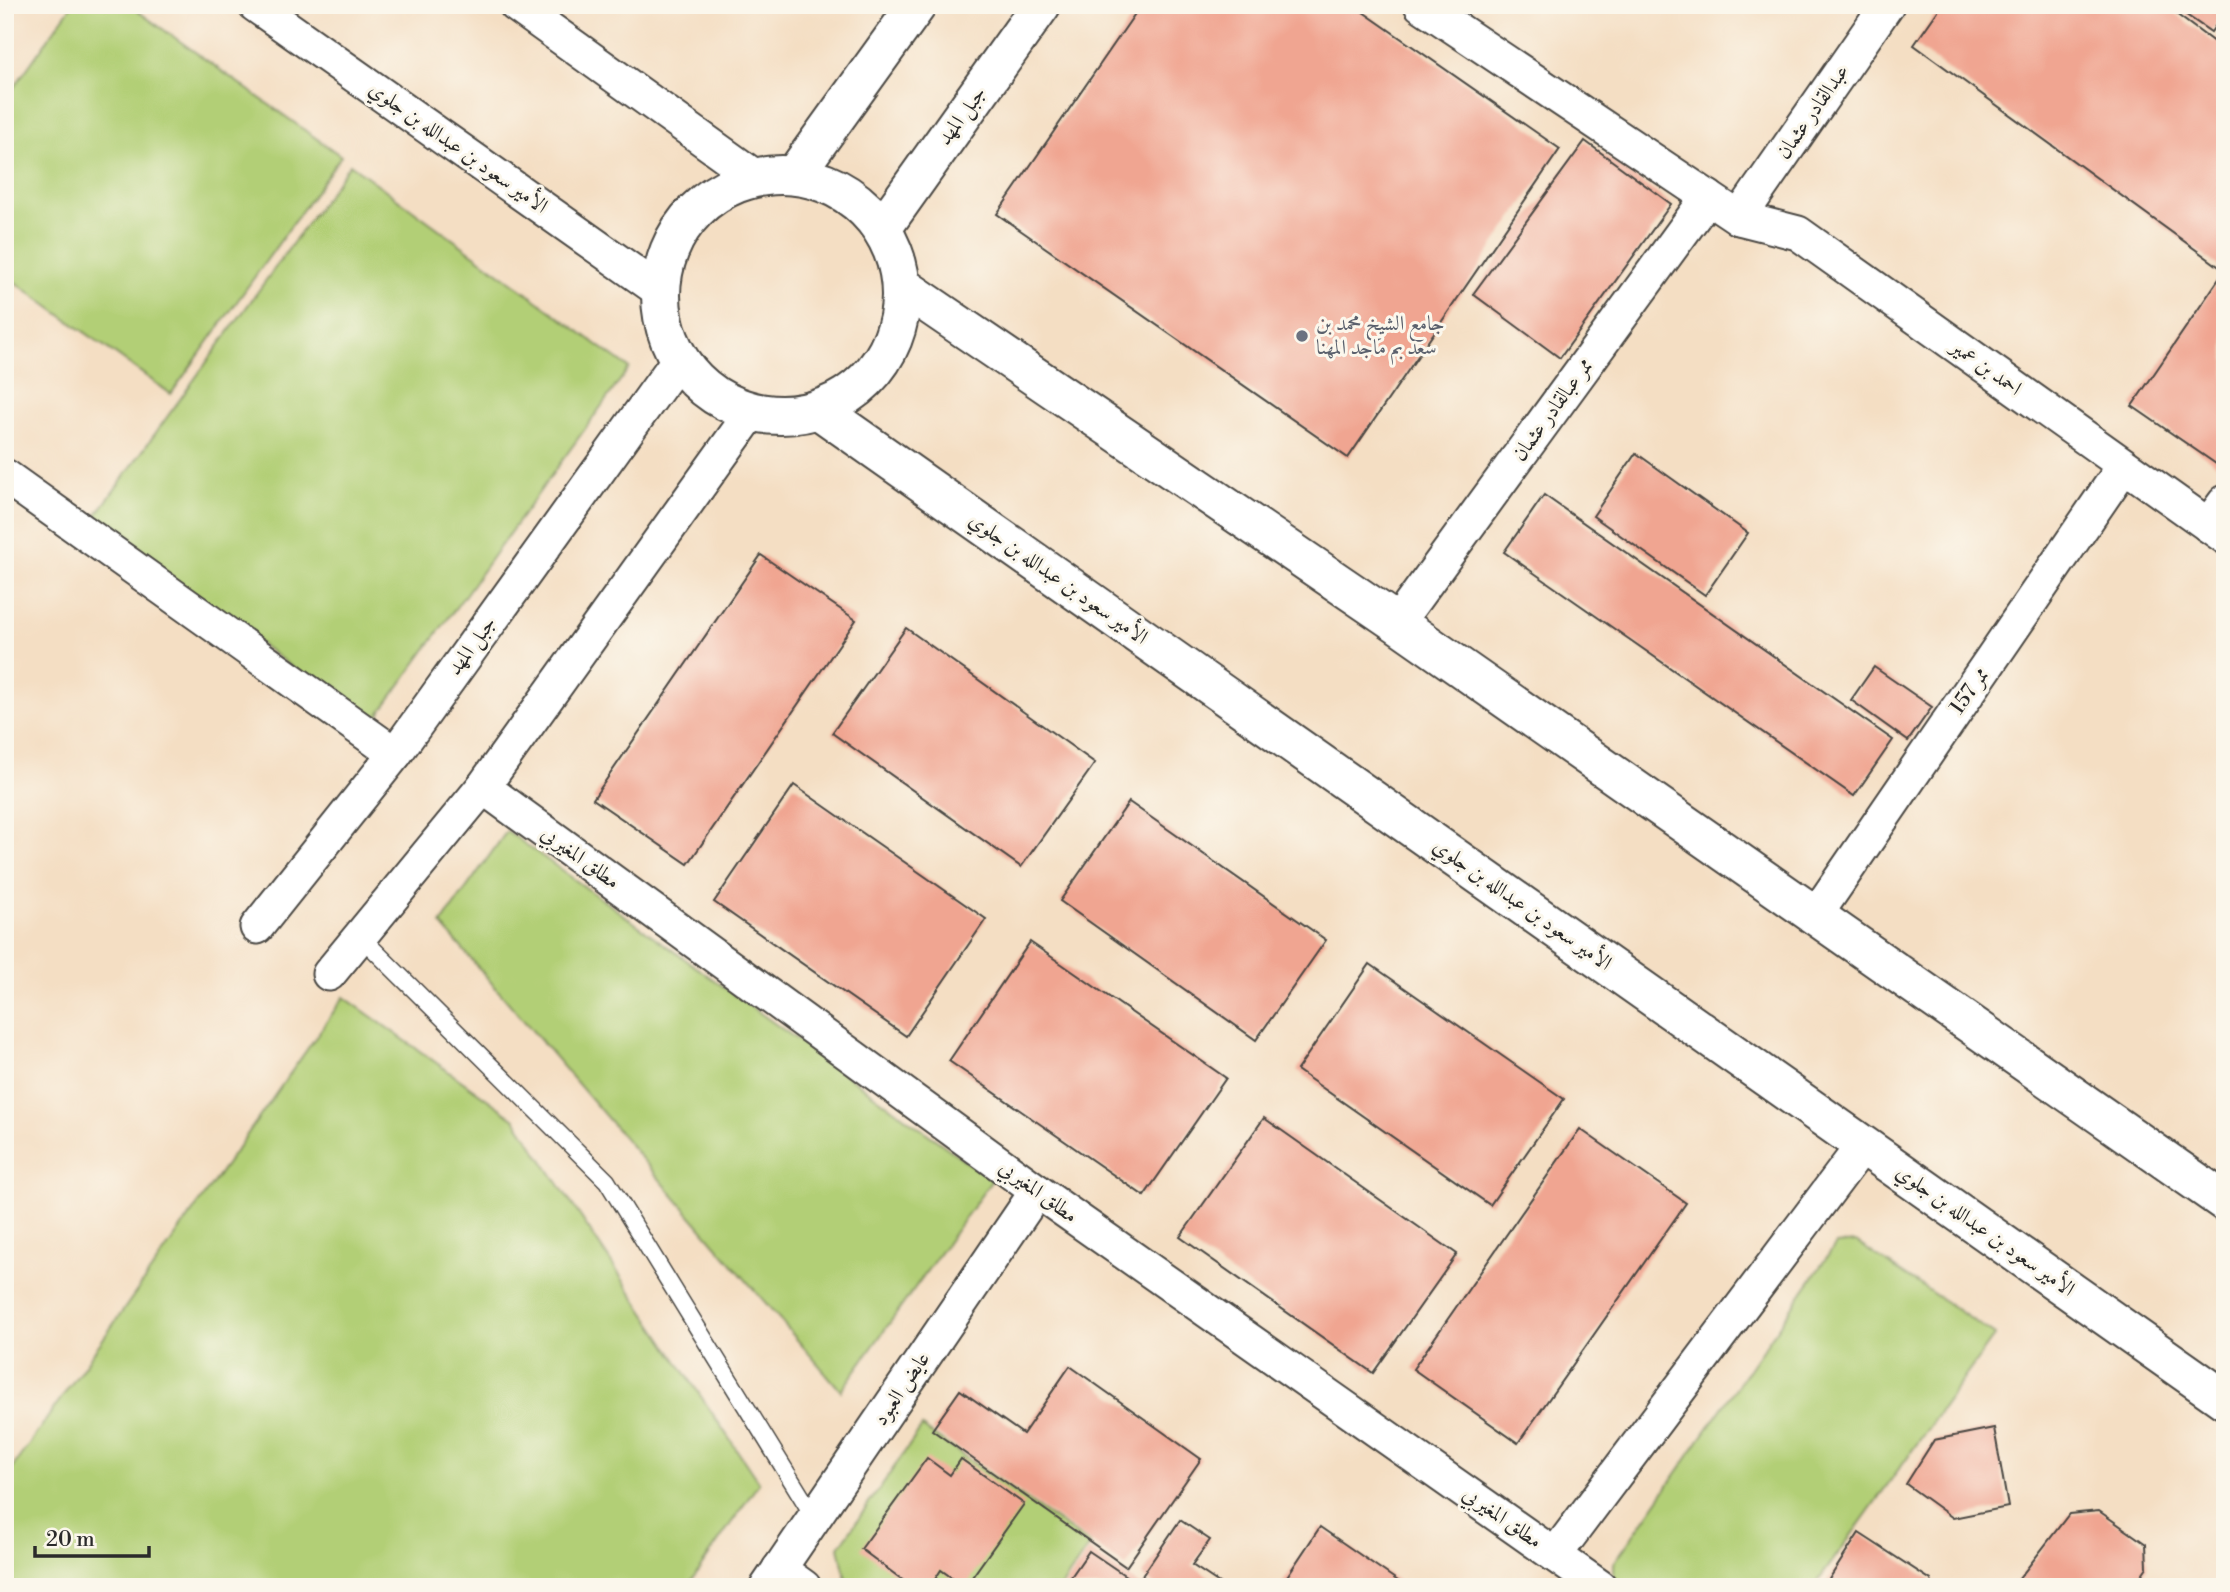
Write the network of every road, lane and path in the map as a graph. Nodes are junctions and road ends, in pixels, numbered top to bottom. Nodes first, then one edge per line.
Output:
1 (255, 5) edge
2 (516, 5) edge
3 (917, 5) edge
4 (1041, 5) edge
5 (1421, 5) edge
6 (1887, 5) edge
7 (795, 174) junction
8 (754, 176) junction
9 (1709, 198) junction
10 (1739, 218) junction
11 (883, 227) junction
12 (902, 286) junction
13 (660, 291) junction
14 (679, 359) junction
15 (819, 410) junction
16 (752, 412) junction
17 (2124, 466) junction
18 (5, 476) edge
19 (2219, 522) edge
20 (1397, 623) junction
21 (394, 754) junction
22 (483, 787) junction
23 (1815, 916) junction
24 (257, 927) dead end
25 (359, 934) junction
26 (329, 974) dead end
27 (1863, 1145) junction
28 (1037, 1191) junction
29 (2225, 1202) edge
30 (2225, 1400) edge
31 (814, 1517) junction
32 (1555, 1555) junction
33 (783, 1581) edge
34 (1600, 1587) edge

1 - 13 street, الأمير سعود بن عبدالله بن جلوي
2 - 8 street
3 - 7 main road
4 - 11 main road, جبل المهد
5 - 9 street, احمد بن عمير
6 - 10 street, عبدالقادر عثمان
7 - 8 main road
7 - 11 main road
8 - 13 main road
9 - 10 street, احمد بن عمير
9 - 20 street, ممر عبالقادر عثمان
10 - 17 street, احمد بن عمير
11 - 12 main road
12 - 15 main road
12 - 20 main road
13 - 14 main road
14 - 16 main road
14 - 21 street, جبل المهد
15 - 16 main road
15 - 27 main road, الأمير سعود بن عبدالله بن جلوي
16 - 22 street
17 - 19 street, احمد بن عمير
17 - 23 street, ممر 157
18 - 21 street
20 - 23 main road
21 - 24 street, جبل المهد
22 - 25 street
22 - 28 street, مطلق المغيربي
23 - 29 main road
25 - 26 street
25 - 31 lane
27 - 30 main road, الأمير سعود بن عبدالله بن جلوي
27 - 32 street
28 - 31 street, عايض العبود
28 - 32 street, مطلق المغيربي
31 - 33 street, عايض العبود
32 - 34 street, مطلق المغيربي

